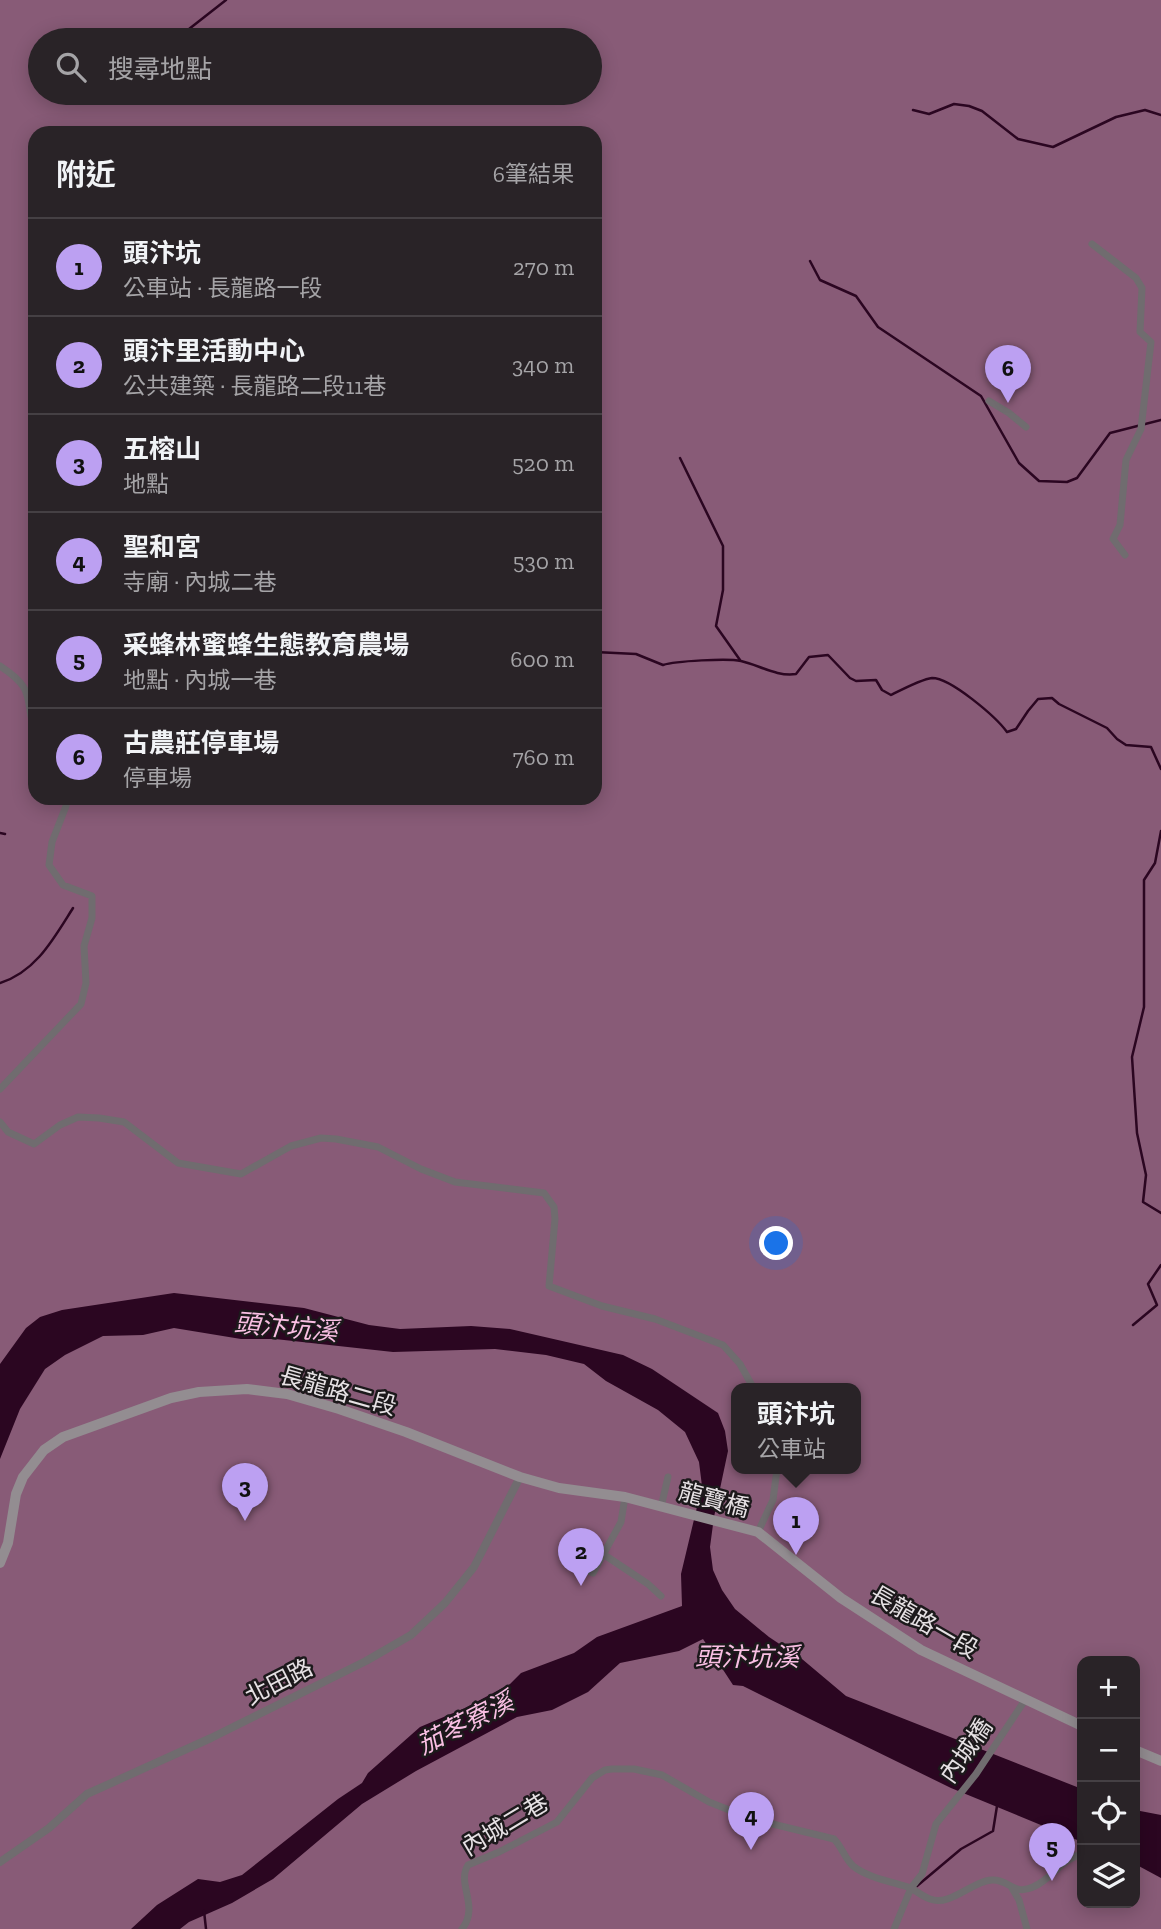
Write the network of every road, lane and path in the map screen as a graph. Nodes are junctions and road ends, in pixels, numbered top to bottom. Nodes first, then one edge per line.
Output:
1 (1092, 244) dead end
2 (989, 401) dead end
3 (1026, 427) dead end
4 (1125, 555) dead end
5 (0, 666) edge
6 (28, 700) edge
7 (66, 805) edge
8 (0, 1089) edge
9 (0, 1122) edge
10 (751, 1383) edge
11 (776, 1474) edge
12 (520, 1477) junction
13 (668, 1477) dead end
14 (625, 1497) junction
15 (661, 1507) junction
16 (758, 1532) junction
17 (603, 1554) junction
18 (0, 1563) edge
19 (581, 1568) dead end
20 (661, 1596) dead end
21 (1025, 1700) junction
22 (1077, 1724) edge
23 (1140, 1751) edge
24 (1161, 1761) edge
25 (1077, 1856) edge
26 (0, 1862) edge
27 (1012, 1887) junction
28 (911, 1888) junction
29 (462, 1929) edge
30 (894, 1929) edge
31 (1027, 1929) edge

1 - 4 street
2 - 3 street
5 - 6 street
7 - 8 street
9 - 10 street
11 - 16 street
12 - 14 main road, 長龍路二段
12 - 18 main road, 長龍路二段
12 - 26 street, 北田路
13 - 15 street
14 - 15 main road, 長龍路二段
14 - 17 street
15 - 16 main road, 龍寶橋
16 - 21 main road, 長龍路一段
17 - 19 street
17 - 20 street
21 - 22 main road, 長龍路一段
21 - 28 street, 內城橋
23 - 24 main road
25 - 27 street
27 - 28 street
27 - 31 street
28 - 29 street, 內城二巷
28 - 30 street

